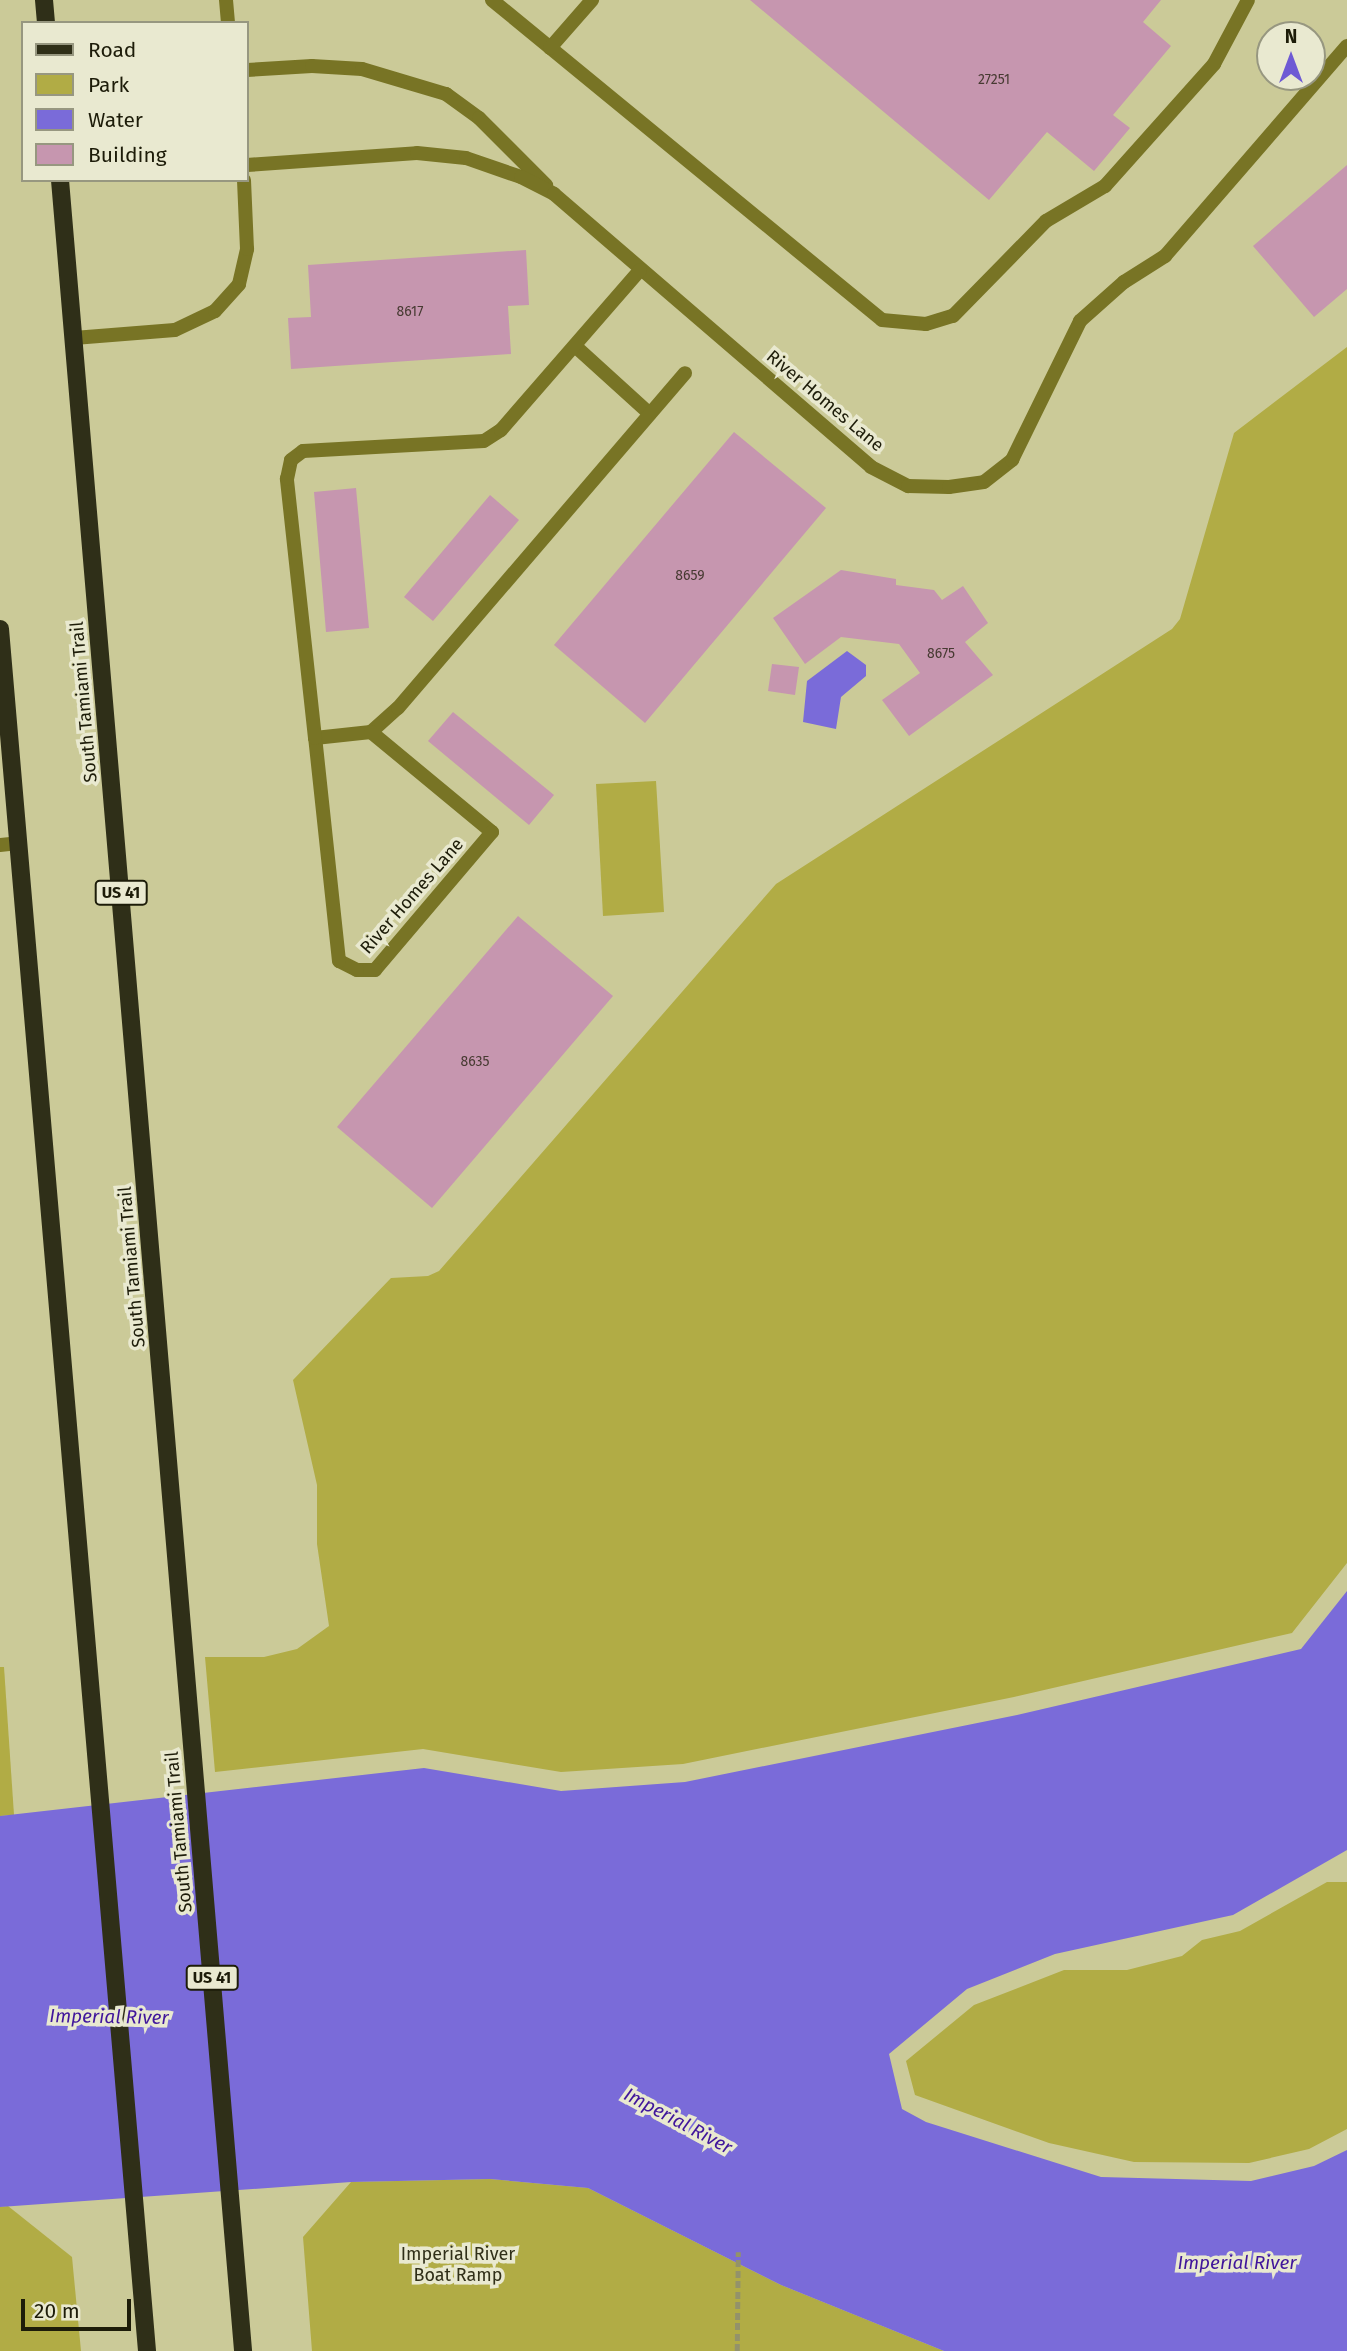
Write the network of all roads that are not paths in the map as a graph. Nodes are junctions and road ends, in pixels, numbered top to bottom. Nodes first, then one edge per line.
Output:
1 (44, 0) edge
2 (226, 0) edge
3 (492, 0) edge
4 (592, 0) edge
5 (1248, 0) edge
6 (46, 21) edge
7 (228, 21) edge
8 (1347, 46) edge
9 (550, 48) junction
10 (248, 70) edge
11 (248, 165) edge
12 (60, 182) edge
13 (244, 182) edge
14 (554, 194) junction
15 (640, 270) junction
16 (74, 338) junction
17 (575, 346) junction
18 (685, 373) dead end
19 (650, 414) junction
20 (0, 629) edge
21 (371, 732) junction
22 (315, 738) junction
23 (9, 844) edge
24 (147, 2351) edge
25 (243, 2351) edge

1 - 6 main road
2 - 7 street
3 - 9 street
4 - 9 street
5 - 9 street
8 - 15 street, River Homes Lane
10 - 14 street
11 - 14 street, River Homes Lane
12 - 16 main road, South Tamiami Trail / US 41
13 - 16 street
14 - 15 street, River Homes Lane
15 - 17 street, River Homes Lane
16 - 25 main road, South Tamiami Trail / US 41
17 - 19 street
17 - 22 street, River Homes Lane
18 - 19 street
19 - 21 street
20 - 23 main road
21 - 22 street
21 - 22 street, River Homes Lane
23 - 24 main road

